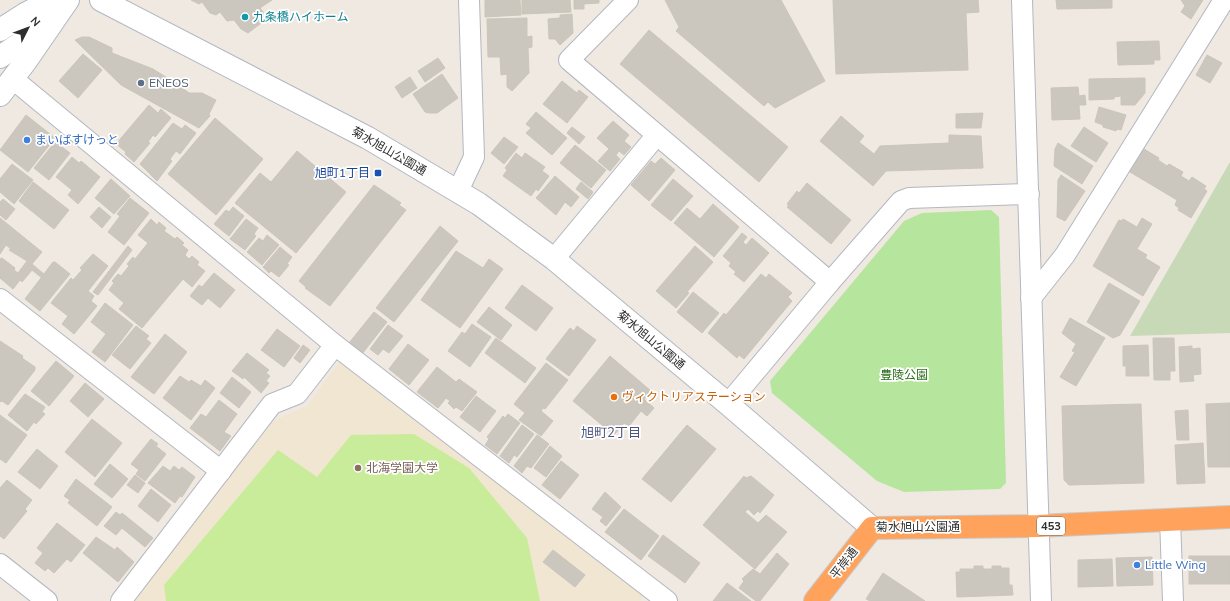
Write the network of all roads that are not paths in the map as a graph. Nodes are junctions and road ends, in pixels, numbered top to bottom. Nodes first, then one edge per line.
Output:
1 (52, 0) edge
2 (67, 0) edge
3 (101, 0) edge
4 (469, 0) edge
5 (628, 0) edge
6 (1022, 0) edge
7 (1224, 0) edge
8 (0, 30) edge
9 (0, 57) edge
10 (6, 87) edge
11 (656, 136) junction
12 (458, 191) junction
13 (1029, 194) junction
14 (554, 260) junction
15 (830, 282) junction
16 (0, 298) edge
17 (1031, 298) junction
18 (336, 346) junction
19 (728, 404) junction
20 (221, 471) junction
21 (1230, 517) edge
22 (1170, 519) junction
23 (1038, 526) junction
24 (872, 528) junction
25 (0, 564) edge
26 (815, 600) edge
27 (47, 601) edge
28 (121, 601) edge
29 (667, 601) edge
30 (1041, 601) edge
31 (1173, 601) edge

1 - 8 street
2 - 9 street
2 - 10 street
3 - 12 street, 菊水旭山公園通
4 - 12 street
5 - 11 street
6 - 13 street
7 - 17 street
10 - 18 street
11 - 14 street
11 - 15 street
12 - 14 street, 菊水旭山公園通
13 - 15 street
13 - 17 street
14 - 19 street, 菊水旭山公園通
15 - 19 street
16 - 20 street
17 - 23 street
18 - 20 street
18 - 29 street
19 - 24 street, 菊水旭山公園通
20 - 28 street
21 - 22 highway, 菊水旭山公園通 / 453
22 - 23 highway, 菊水旭山公園通 / 453
22 - 31 street
23 - 24 highway, 菊水旭山公園通 / 453
23 - 30 street
24 - 26 highway, 平岸通
25 - 27 street

